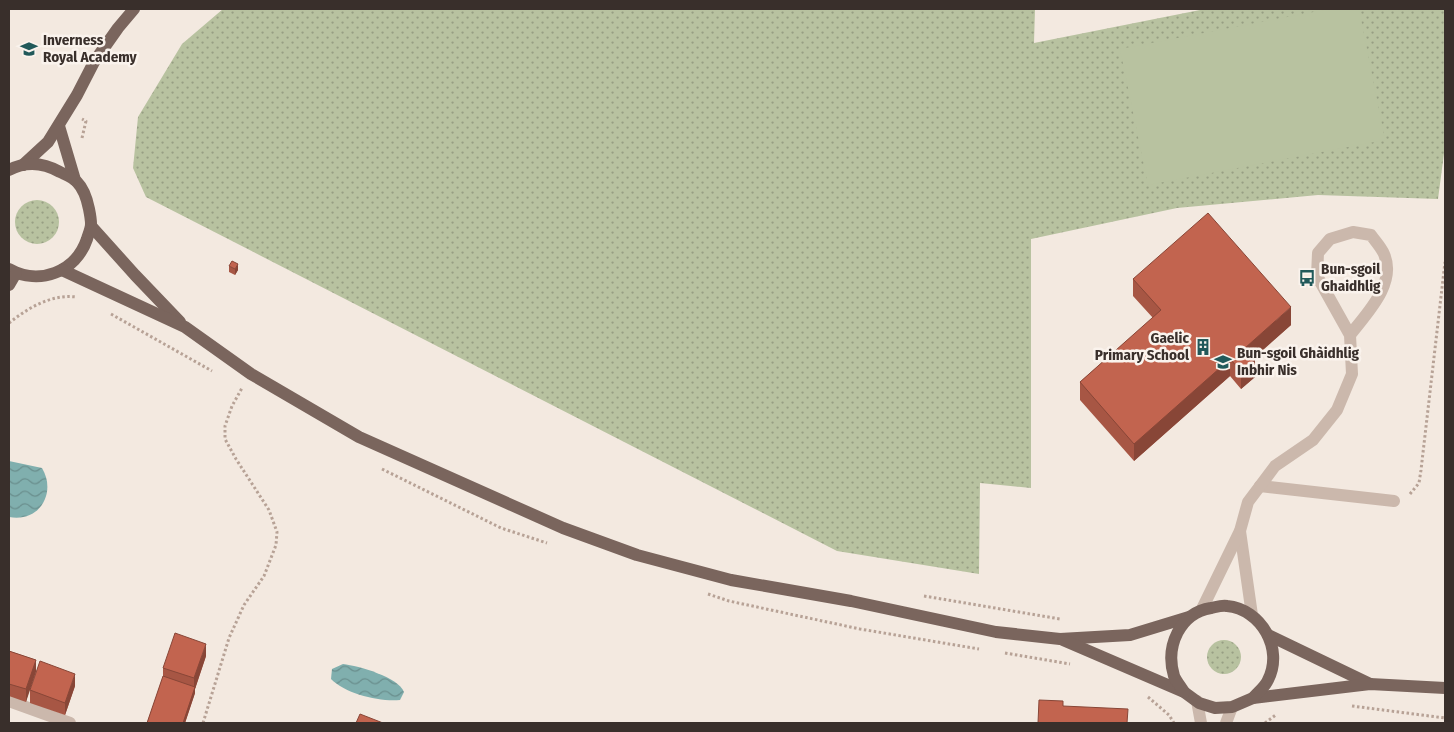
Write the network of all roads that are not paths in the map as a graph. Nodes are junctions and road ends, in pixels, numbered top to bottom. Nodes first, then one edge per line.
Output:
1 (134, 9) edge
2 (59, 126) junction
3 (23, 165) junction
4 (9, 170) edge
5 (75, 180) junction
6 (91, 226) junction
7 (62, 270) junction
8 (12, 271) edge
9 (9, 285) edge
10 (185, 327) junction
11 (1350, 335) junction
12 (1260, 486) junction
13 (1394, 501) road end
14 (1240, 531) junction
15 (1202, 610) junction
16 (1252, 615) junction
17 (1189, 618) junction
18 (1268, 635) junction
19 (1060, 639) junction
20 (1370, 684) junction
21 (1445, 688) edge
22 (1184, 692) junction
23 (1253, 698) junction
24 (9, 701) edge
25 (1197, 701) junction
26 (1232, 707) junction
27 (70, 723) edge
28 (1202, 723) edge
29 (1226, 723) edge

1 - 2 main road
2 - 3 main road
2 - 5 main road
3 - 4 main road
3 - 5 main road
5 - 6 main road
6 - 7 main road
6 - 10 main road
7 - 8 main road
7 - 10 main road
8 - 9 main road
10 - 19 main road
11 - 11 street
11 - 12 street
12 - 13 street
12 - 14 street
14 - 15 street
14 - 16 street
15 - 16 main road
15 - 17 main road
16 - 18 main road
17 - 19 main road
17 - 22 main road
18 - 20 main road
18 - 23 main road
19 - 22 main road
20 - 21 main road
20 - 23 main road
22 - 25 main road
23 - 26 main road
24 - 27 street
25 - 26 main road
25 - 28 street
26 - 29 street

